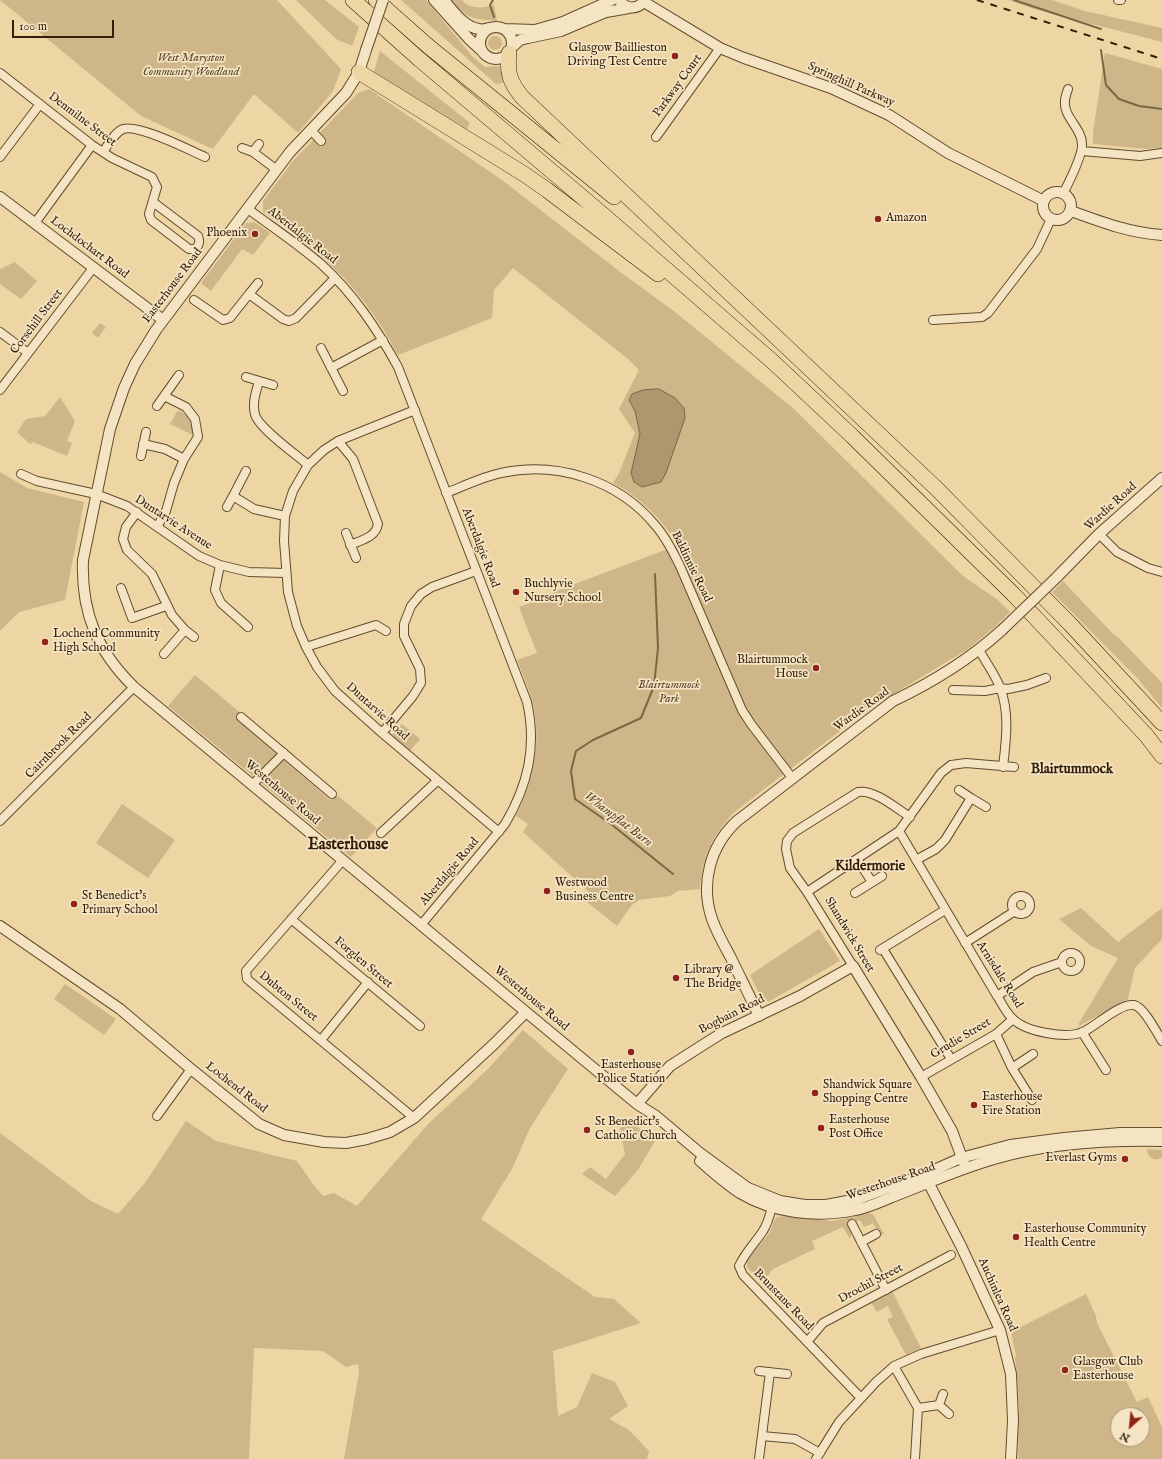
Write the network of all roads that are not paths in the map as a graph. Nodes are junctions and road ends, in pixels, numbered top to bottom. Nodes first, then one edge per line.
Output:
1 (353, 0) edge
2 (376, 0) edge
3 (383, 0) edge
4 (434, 0) edge
5 (444, 0) edge
6 (612, 0) edge
7 (619, 0) edge
8 (1118, 0) edge
9 (1121, 0) edge
10 (644, 1) edge
11 (629, 8) junction
12 (489, 28) junction
13 (504, 29) junction
14 (720, 48) junction
15 (510, 50) junction
16 (482, 51) junction
17 (359, 72) junction
18 (0, 73) edge
19 (1068, 89) dead end
20 (40, 104) junction
21 (312, 130) junction
22 (656, 137) dead end
23 (321, 141) dead end
24 (259, 144) dead end
25 (92, 145) junction
26 (242, 148) dead end
27 (1082, 151) junction
28 (103, 152) junction
29 (253, 152) junction
30 (1162, 153) edge
31 (205, 157) dead end
32 (0, 158) edge
33 (277, 170) junction
34 (1064, 194) junction
35 (0, 197) edge
36 (1044, 201) junction
37 (153, 202) junction
38 (248, 209) junction
39 (1071, 211) junction
40 (1051, 219) junction
41 (35, 223) junction
42 (1162, 235) edge
43 (94, 268) junction
44 (335, 278) junction
45 (258, 283) dead end
46 (249, 294) junction
47 (194, 300) dead end
48 (163, 320) junction
49 (934, 320) dead end
50 (0, 332) edge
51 (383, 340) junction
52 (785, 346) junction
53 (321, 348) dead end
54 (28, 353) junction
55 (772, 360) junction
56 (331, 368) junction
57 (179, 375) dead end
58 (246, 377) dead end
59 (259, 381) junction
60 (273, 385) dead end
61 (0, 390) edge
62 (343, 391) dead end
63 (164, 396) junction
64 (157, 406) dead end
65 (415, 410) junction
66 (146, 432) dead end
67 (338, 441) junction
68 (143, 444) junction
69 (141, 456) dead end
70 (184, 459) junction
71 (308, 464) junction
72 (246, 471) dead end
73 (21, 474) dead end
74 (1162, 478) edge
75 (446, 493) junction
76 (96, 494) junction
77 (233, 496) junction
78 (227, 507) dead end
79 (137, 512) junction
80 (285, 516) junction
81 (157, 527) junction
82 (346, 532) dead end
83 (1099, 534) junction
84 (350, 545) junction
85 (356, 558) dead end
86 (220, 565) junction
87 (476, 571) junction
88 (1162, 572) edge
89 (286, 573) junction
90 (82, 579) joint
91 (121, 588) dead end
92 (166, 606) junction
93 (248, 627) dead end
94 (185, 630) junction
95 (386, 631) dead end
96 (194, 637) dead end
97 (306, 647) junction
98 (979, 650) junction
99 (164, 654) dead end
100 (1046, 678) dead end
101 (134, 687) junction
102 (1000, 688) junction
103 (952, 690) dead end
104 (242, 717) dead end
105 (1162, 723) edge
106 (382, 734) junction
107 (284, 753) junction
108 (1162, 756) edge
109 (1003, 767) junction
110 (1014, 768) dead end
111 (792, 779) junction
112 (437, 781) junction
113 (252, 785) junction
114 (959, 790) dead end
115 (332, 794) dead end
116 (971, 798) junction
117 (986, 807) dead end
118 (910, 817) junction
119 (0, 821) edge
120 (899, 831) junction
121 (499, 832) junction
122 (381, 833) dead end
123 (857, 859) junction
124 (342, 860) junction
125 (916, 860) junction
126 (882, 876) dead end
127 (872, 882) junction
128 (807, 892) junction
129 (855, 893) dead end
130 (945, 910) junction
131 (1015, 911) dead end
132 (291, 919) junction
133 (421, 925) junction
134 (0, 926) edge
135 (966, 943) junction
136 (1062, 962) dead end
137 (852, 966) junction
138 (368, 982) junction
139 (997, 996) junction
140 (526, 1012) junction
141 (759, 1016) junction
142 (1012, 1019) junction
143 (420, 1026) dead end
144 (1082, 1032) junction
145 (996, 1034) junction
146 (321, 1040) junction
147 (1162, 1041) edge
148 (1033, 1054) dead end
149 (951, 1059) junction
150 (1012, 1068) junction
151 (190, 1069) junction
152 (1106, 1070) dead end
153 (921, 1077) junction
154 (1032, 1100) dead end
155 (637, 1104) junction
156 (157, 1116) dead end
157 (414, 1118) junction
158 (1162, 1133) edge
159 (1162, 1141) edge
160 (961, 1158) junction
161 (966, 1169) junction
162 (927, 1179) junction
163 (772, 1207) junction
164 (852, 1224) dead end
165 (876, 1234) dead end
166 (861, 1242) junction
167 (951, 1255) dead end
168 (886, 1290) junction
169 (1000, 1330) junction
170 (807, 1342) junction
171 (894, 1366) junction
172 (760, 1371) dead end
173 (770, 1372) junction
174 (787, 1374) dead end
175 (943, 1394) dead end
176 (861, 1398) junction
177 (939, 1405) junction
178 (918, 1408) junction
179 (949, 1414) dead end
180 (762, 1436) junction
181 (818, 1456) edge
182 (760, 1459) edge
183 (914, 1459) edge
184 (1011, 1459) edge

1 - 55 highway
2 - 52 highway
3 - 17 street, Easterhouse Road, bridge
4 - 16 street
5 - 12 street
6 - 13 street
7 - 11 street
8 - 9 street
10 - 11 street
10 - 14 street, Springhill Parkway
11 - 15 street
12 - 13 street
12 - 16 street
13 - 15 street
14 - 22 street, Parkway Court
14 - 36 street, Springhill Parkway
15 - 16 street
15 - 52 highway
17 - 21 street, Easterhouse Road
17 - 55 highway
18 - 20 street, Denmilne Street
19 - 27 street
20 - 25 street, Denmilne Street
20 - 32 street
21 - 23 street
21 - 33 street, Easterhouse Road
24 - 29 street
25 - 28 street, Denmilne Street
25 - 41 street
26 - 29 street
27 - 30 street
27 - 34 street
28 - 31 street
28 - 37 street, Denmilne Street
29 - 33 street
33 - 38 street, Easterhouse Road
34 - 36 street
34 - 39 street
35 - 41 street, Lochdochart Road
36 - 40 street
37 - 37 street, Denmilne Street
38 - 44 street, Aberdalgie Road
38 - 48 street, Easterhouse Road
39 - 40 street
39 - 42 street
40 - 49 street
41 - 43 street, Lochdochart Road
43 - 48 street, Lochdochart Road
43 - 54 street, Corsehill Street
44 - 46 street
44 - 51 street, Aberdalgie Road
45 - 46 street
46 - 47 street
48 - 76 street, Easterhouse Road
50 - 54 street
51 - 56 street
51 - 65 street, Aberdalgie Road
52 - 105 highway
53 - 56 street
54 - 61 street, Corsehill Street
55 - 108 highway
56 - 62 street
57 - 63 street
58 - 59 street
59 - 60 street
59 - 71 street
63 - 64 street
63 - 70 street
65 - 67 street, Duntarvie Road
65 - 75 street, Aberdalgie Road
66 - 68 street
67 - 71 street, Duntarvie Road
67 - 84 street
68 - 69 street
68 - 70 street
70 - 81 street
71 - 80 street, Duntarvie Road
72 - 77 street
73 - 76 street, Duntarvie Avenue
74 - 83 street, Wardie Road
75 - 87 street, Aberdalgie Road
75 - 111 street, Baldinnie Road
76 - 79 street, Duntarvie Avenue
76 - 90 street, Easterhouse Road
77 - 78 street
77 - 80 street
79 - 81 street, Duntarvie Avenue
79 - 92 street
80 - 89 street, Duntarvie Road
81 - 86 street, Duntarvie Avenue
82 - 84 street
83 - 88 street
83 - 98 street, Wardie Road, bridge
84 - 85 street
86 - 89 street, Duntarvie Avenue
86 - 93 street
87 - 106 street
87 - 121 street, Aberdalgie Road
89 - 97 street, Duntarvie Road
90 - 101 street, Westerhouse Road
91 - 92 street
92 - 94 street
94 - 96 street
94 - 99 street
95 - 97 street
97 - 106 street, Duntarvie Road
98 - 102 street
98 - 111 street, Wardie Road
100 - 102 street
101 - 113 street, Westerhouse Road
101 - 119 street, Cairnbrook Road
102 - 103 street
102 - 109 street
104 - 107 street
106 - 112 street, Duntarvie Road
107 - 113 street
107 - 115 street
109 - 110 street
109 - 118 street
111 - 141 street, Wardie Road
112 - 121 street, Duntarvie Road
112 - 122 street
113 - 124 street, Westerhouse Road
114 - 116 street
116 - 117 street
116 - 125 street
118 - 120 street
118 - 128 street, Shandwick Street
120 - 123 street
120 - 125 street, Arnisdale Road
121 - 133 street, Aberdalgie Road
123 - 127 street
123 - 128 street
124 - 132 street, Dubton Street
124 - 133 street, Westerhouse Road
125 - 130 street, Arnisdale Road
126 - 127 street
127 - 129 street
128 - 137 street, Shandwick Street
130 - 135 street, Arnisdale Road
130 - 149 street
131 - 135 street
132 - 138 street, Forglen Street
132 - 146 street, Dubton Street
133 - 140 street, Westerhouse Road
134 - 151 street, Lochend Road
135 - 139 street, Arnisdale Road
136 - 139 street
137 - 141 street, Bogbain Road
137 - 153 street, Shandwick Street
138 - 143 street, Forglen Street
138 - 146 street
139 - 142 street, Arnisdale Road
140 - 155 street, Westerhouse Road
140 - 157 street, Lochend Road
141 - 155 street, Bogbain Road
142 - 144 street, Arnisdale Road
142 - 145 street, Grudie Street
144 - 147 street, Arnisdale Road
144 - 152 street
145 - 149 street, Grudie Street
145 - 150 street
146 - 157 street, Dubton Street
148 - 150 street
149 - 153 street, Grudie Street
150 - 154 street
151 - 156 street
151 - 157 street, Lochend Road
153 - 160 street, Shandwick Street
155 - 162 street, Westerhouse Road
155 - 163 street, Westerhouse Road
158 - 160 street, Westerhouse Road
159 - 161 street, Westerhouse Road
160 - 161 street, Shandwick Street
160 - 162 street, Westerhouse Road
161 - 162 street, Westerhouse Road
162 - 163 street, Westerhouse Road
162 - 169 street, Auchinlea Road
163 - 170 street, Brunstane Road
164 - 166 street
165 - 166 street
166 - 168 street
167 - 168 street, Drochil Street
168 - 170 street, Drochil Street
169 - 171 street
169 - 184 street, Auchinlea Road
170 - 176 street, Brunstane Road
171 - 176 street
171 - 178 street
172 - 173 street
173 - 174 street
173 - 180 street
175 - 177 street
176 - 181 street
177 - 178 street
177 - 179 street
178 - 183 street
180 - 181 street
180 - 182 street

